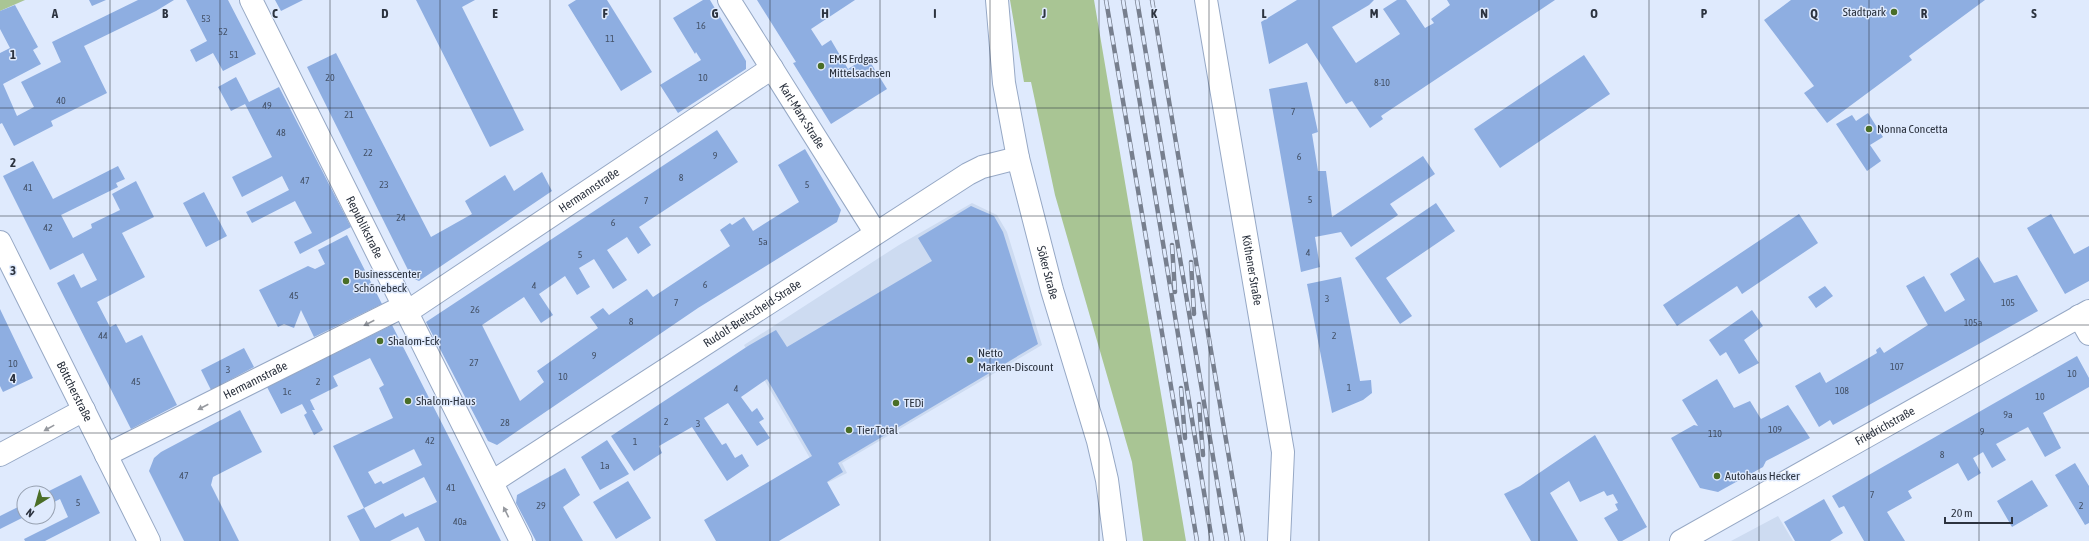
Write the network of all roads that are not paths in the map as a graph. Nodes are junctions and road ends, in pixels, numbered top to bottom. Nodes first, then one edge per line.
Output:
1 (251, 0) edge
2 (729, 0) edge
3 (997, 0) edge
4 (1206, 0) edge
5 (772, 68) junction
6 (1018, 158) junction
7 (875, 232) junction
8 (0, 242) edge
9 (405, 309) junction
10 (2086, 320) edge
11 (84, 410) junction
12 (0, 455) edge
13 (106, 455) junction
14 (492, 482) junction
15 (1704, 535) edge
16 (149, 541) edge
17 (521, 541) edge
18 (1115, 541) edge
19 (1279, 541) edge
20 (1681, 541) edge

1 - 9 street, Republikstraße
2 - 5 street, Karl-Marx-Straße
3 - 6 street, Söker Straße
4 - 19 street, Köthener Straße
5 - 7 street, Karl-Marx-Straße
5 - 9 street, Hermannstraße
6 - 7 street, Rudolf-Breitscheid-Straße
6 - 18 street, Söker Straße
7 - 14 street, Rudolf-Breitscheid-Straße
8 - 11 street, Böttcherstraße
9 -> 13 street, Hermannstraße
9 - 14 street, Republikstraße
10 - 15 street, Friedrichstraße
11 -> 12 street
11 - 13 street, Böttcherstraße
13 - 16 street, Böttcherstraße
17 -> 14 street, Republikstraße
15 - 20 street, Friedrichstraße

